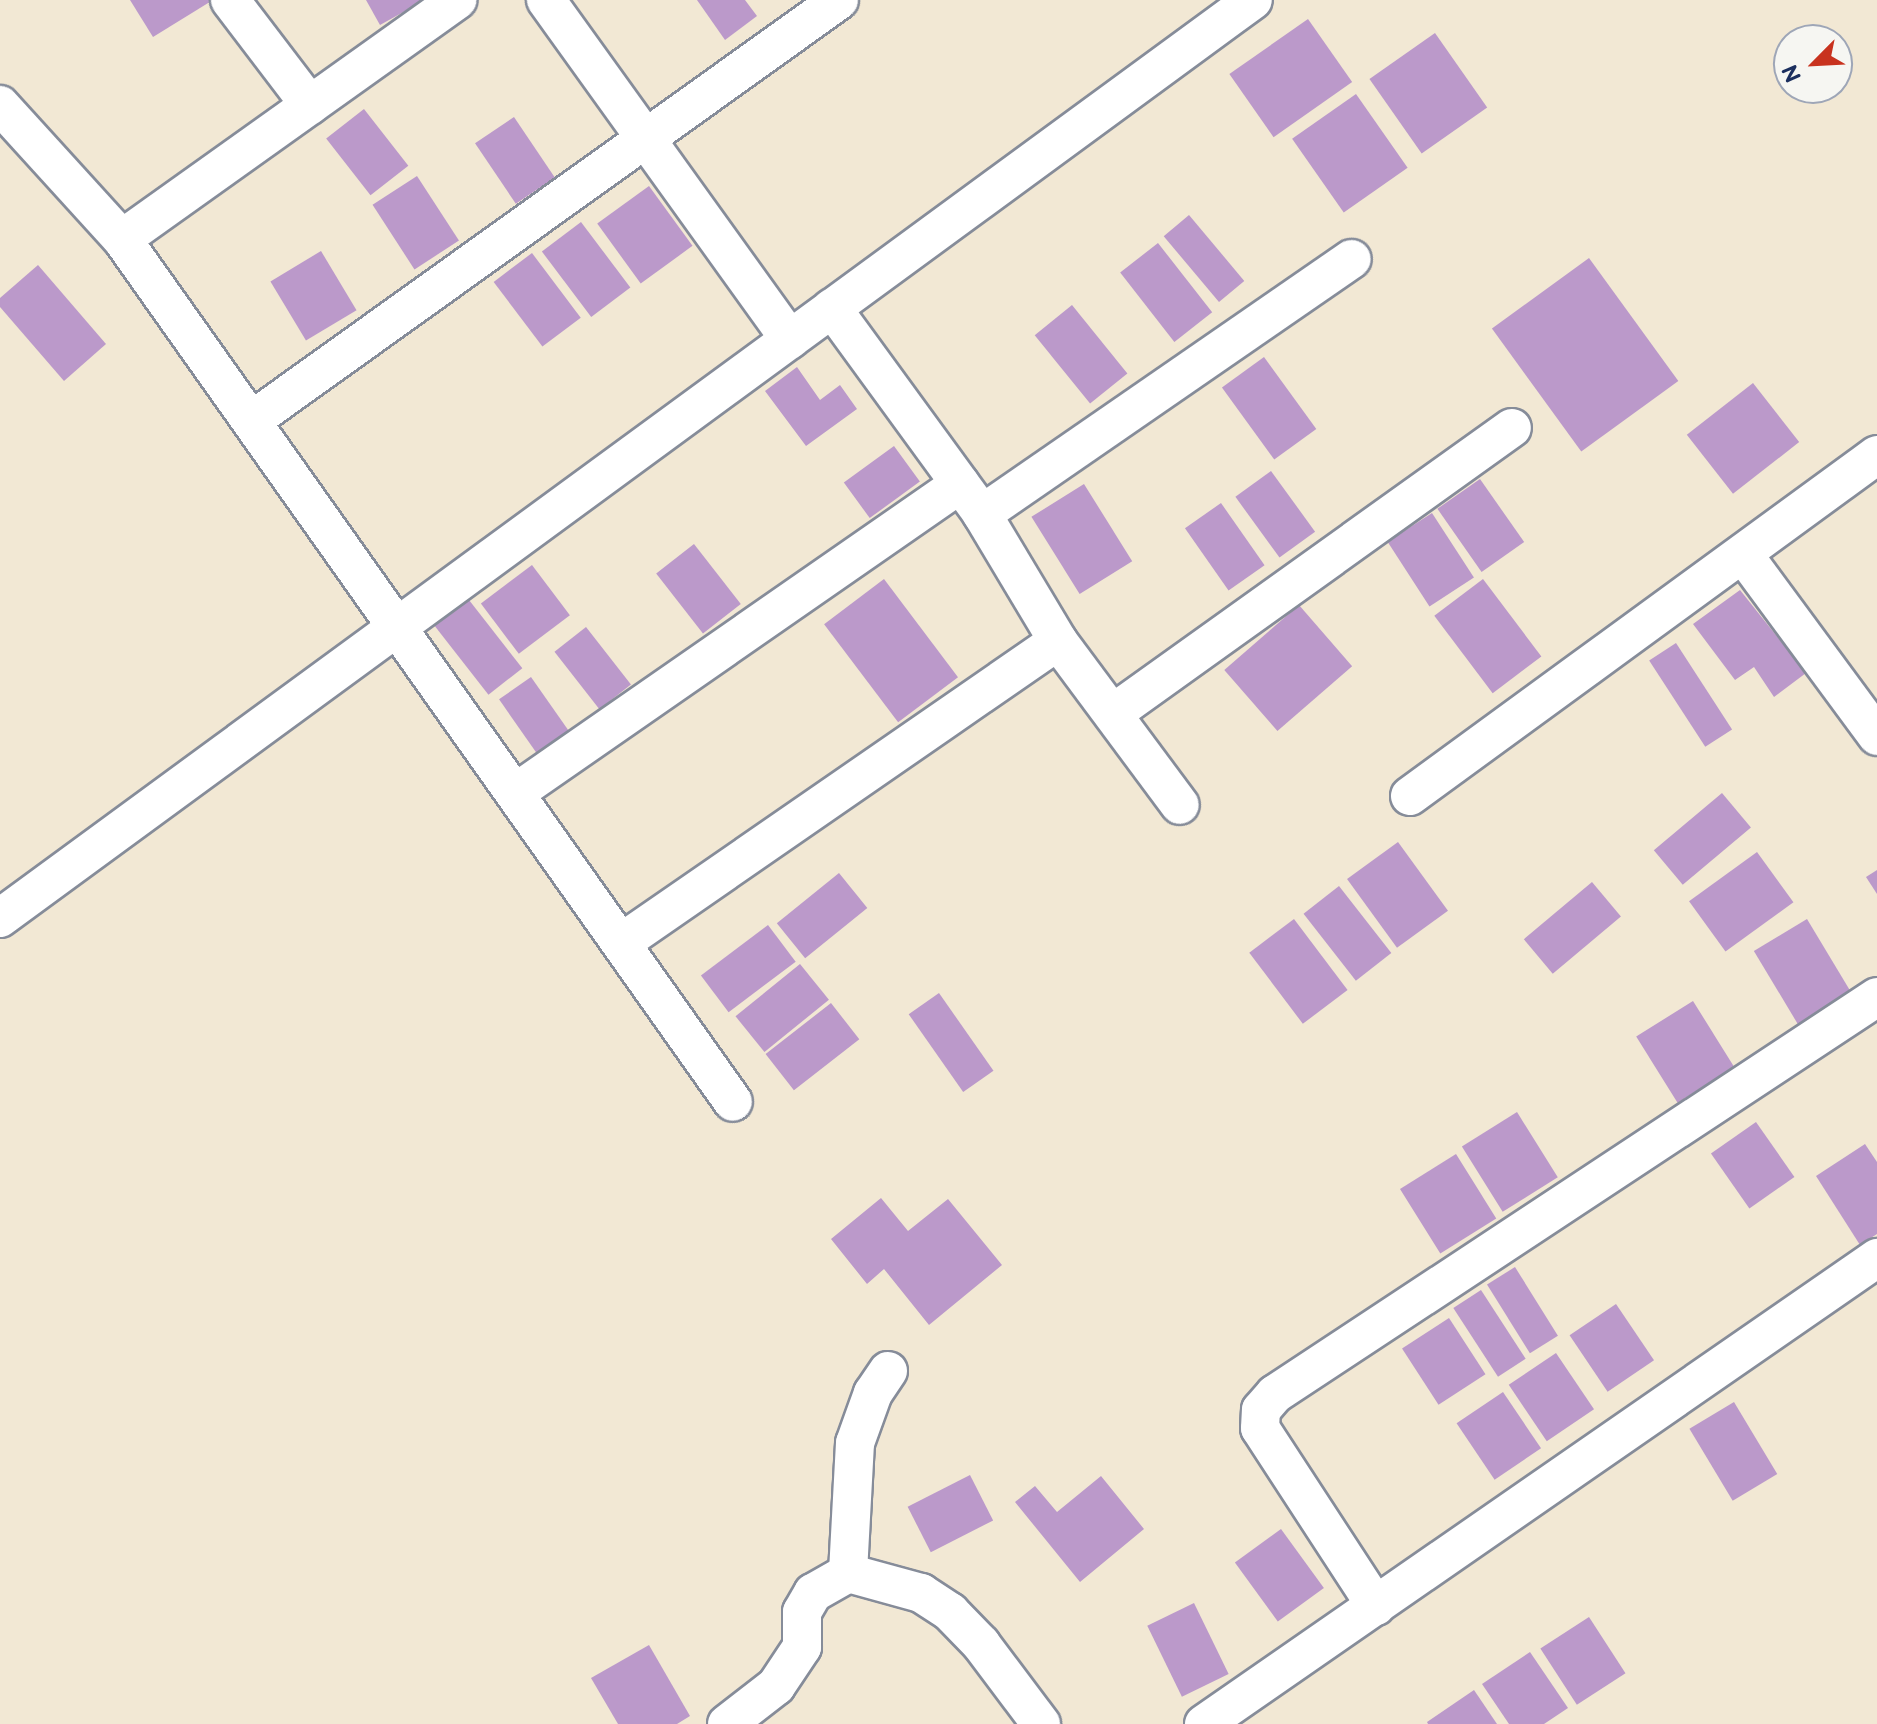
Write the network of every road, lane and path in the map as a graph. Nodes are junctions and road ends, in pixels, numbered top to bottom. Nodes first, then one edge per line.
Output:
1 (230, 0) edge
2 (457, 0) edge
3 (546, 0) edge
4 (839, 0) edge
5 (1253, 0) edge
6 (0, 105) edge
7 (310, 105) junction
8 (646, 138) junction
9 (122, 239) junction
10 (1352, 259) dead end
11 (832, 308) junction
12 (790, 339) junction
13 (251, 421) junction
14 (1512, 428) dead end
15 (1877, 455) edge
16 (960, 484) junction
17 (982, 514) junction
18 (1743, 554) junction
19 (397, 627) junction
20 (1058, 641) junction
21 (1115, 712) junction
22 (1877, 736) edge
23 (515, 793) junction
24 (1410, 796) dead end
25 (1180, 805) dead end
26 (0, 918) edge
27 (621, 943) junction
28 (1877, 997) edge
29 (733, 1102) dead end
30 (1877, 1258) edge
31 (888, 1371) dead end
32 (848, 1573) junction
33 (1376, 1606) junction
34 (748, 1719) edge
35 (1041, 1724) edge
36 (1204, 1724) edge

1 - 7 street
2 - 7 street
3 - 8 street
4 - 8 street
5 - 11 street
6 - 9 street
7 - 9 street
8 - 12 street
8 - 13 street
9 - 13 street
10 - 17 street
11 - 12 street
11 - 16 street
12 - 19 street
13 - 19 street
14 - 21 street
15 - 18 street
16 - 17 street
16 - 23 street
17 - 20 street
18 - 22 street
18 - 24 street
19 - 23 street
19 - 26 street
20 - 21 street
20 - 27 street
21 - 25 street
23 - 27 street
27 - 29 street
28 - 33 street
30 - 33 street
31 - 32 street
32 - 34 street
32 - 35 street
33 - 36 street

